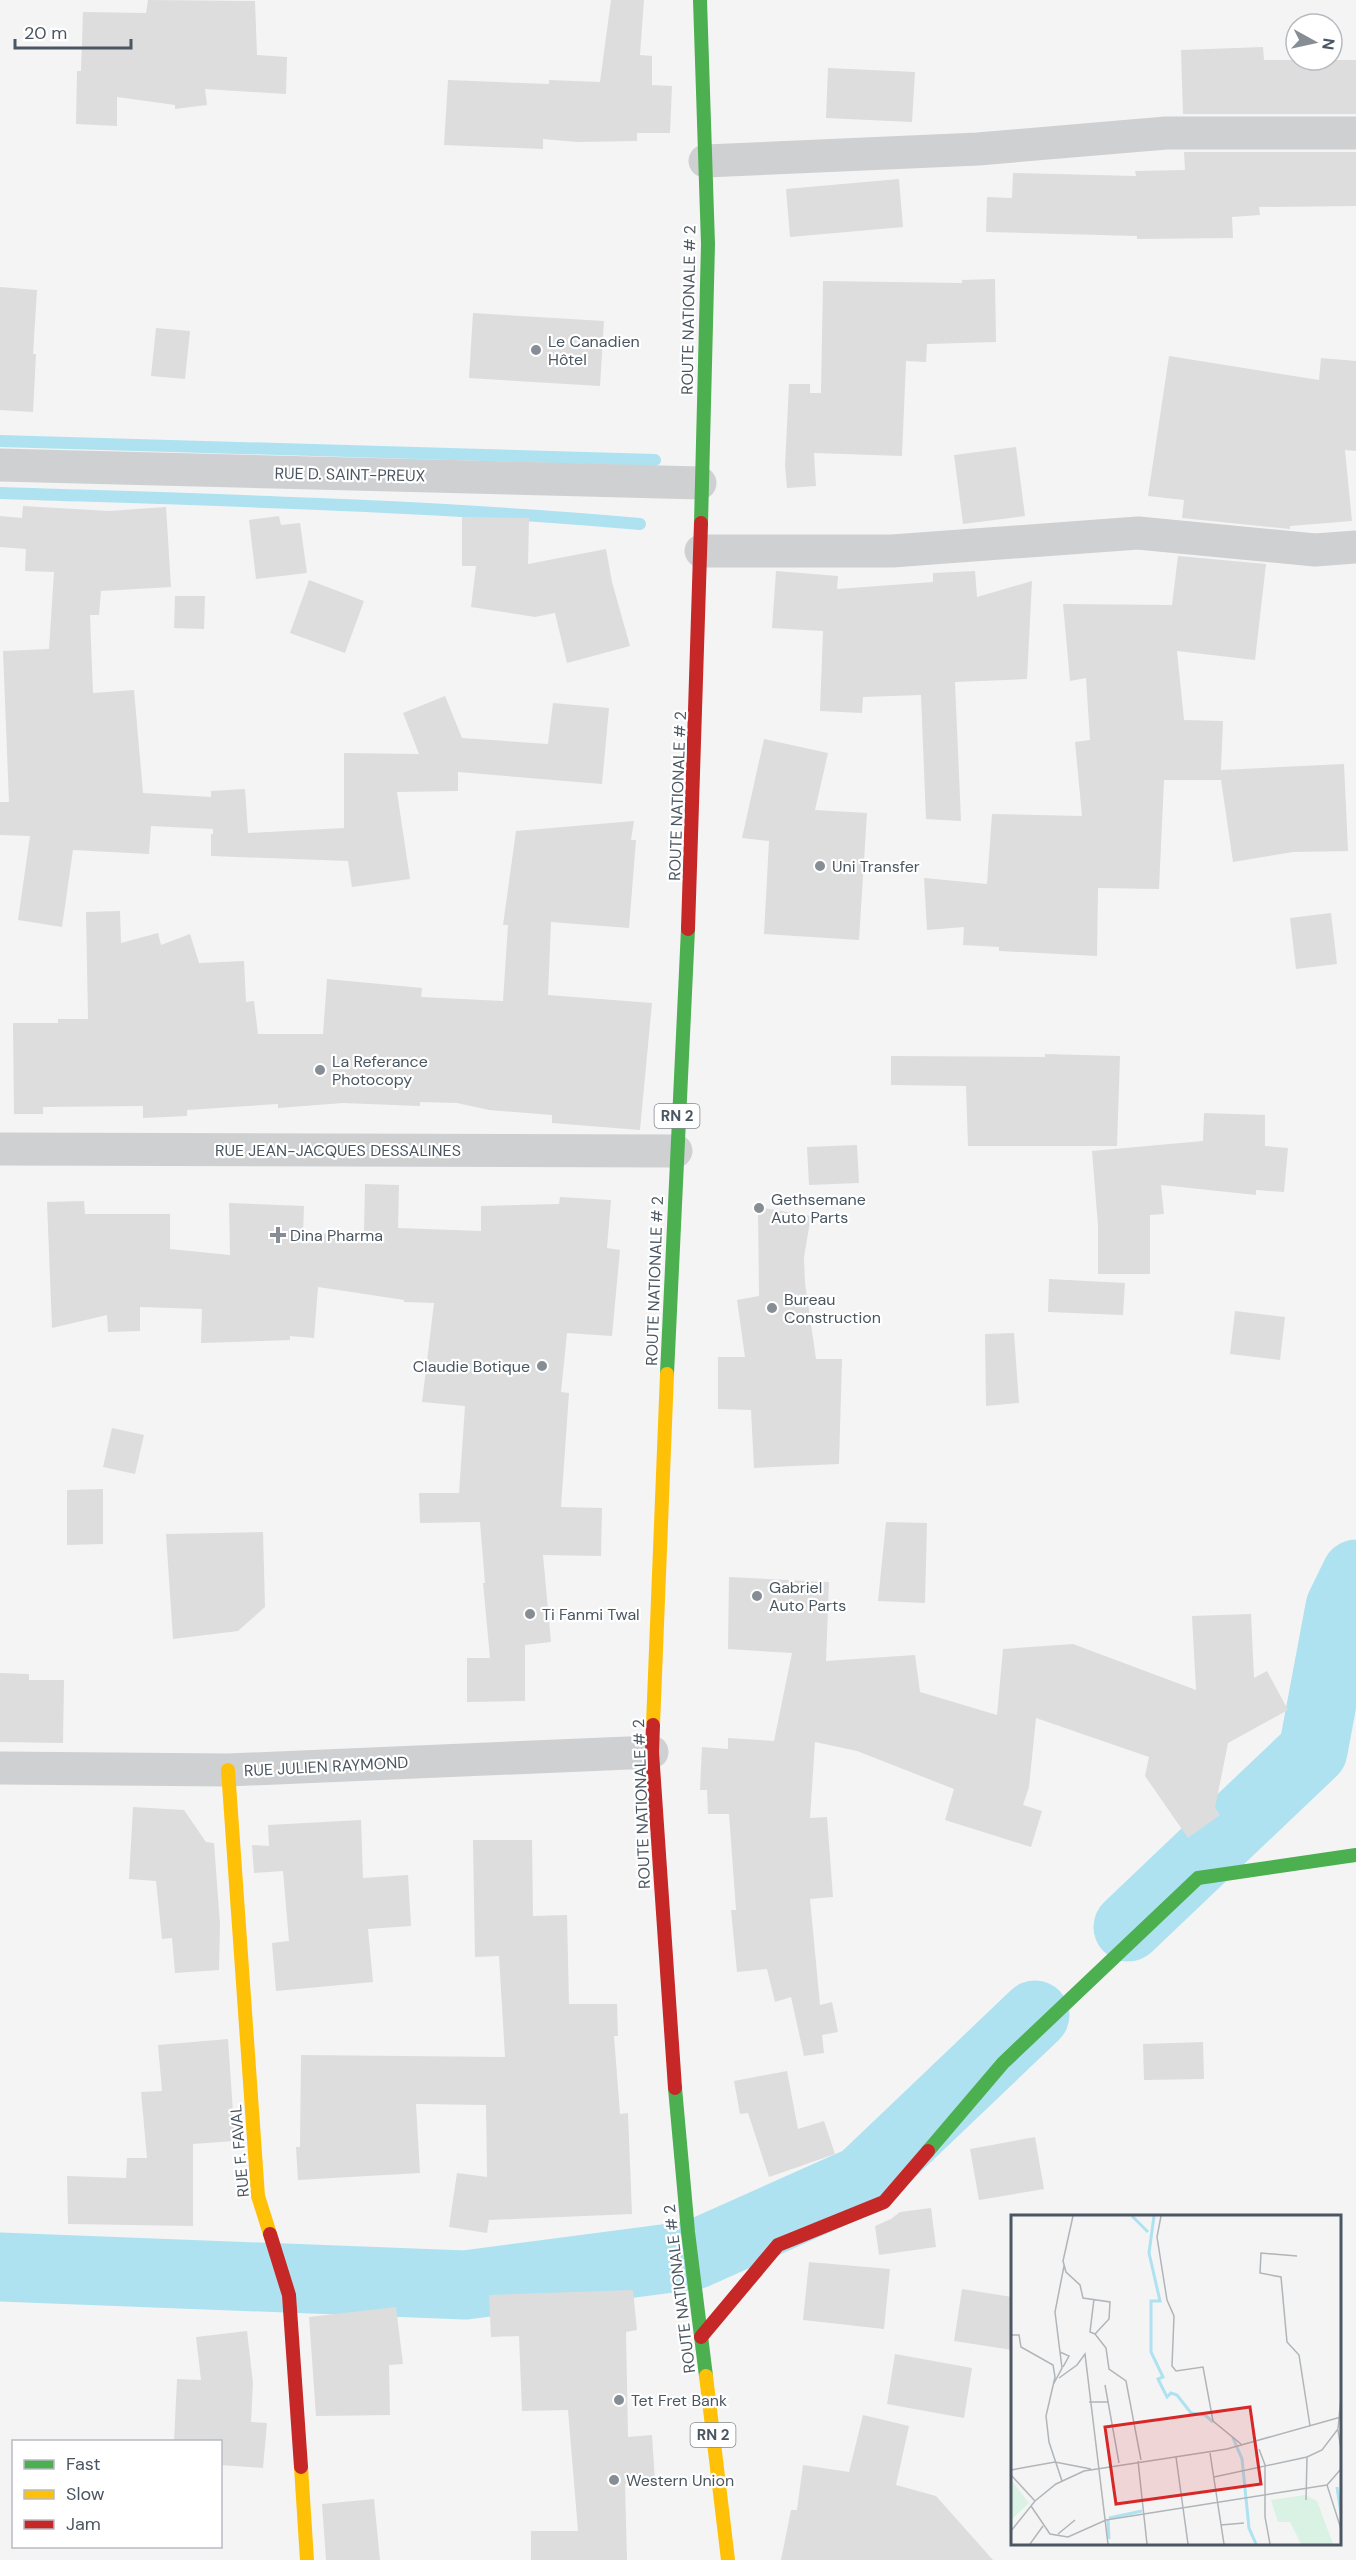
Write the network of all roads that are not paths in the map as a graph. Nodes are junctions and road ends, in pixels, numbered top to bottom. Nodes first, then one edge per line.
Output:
1 (700, 0) edge
2 (1356, 133) edge
3 (705, 161) junction
4 (0, 465) edge
5 (700, 483) junction
6 (1356, 547) edge
7 (701, 551) junction
8 (0, 1149) edge
9 (676, 1151) junction
10 (652, 1752) junction
11 (0, 1768) edge
12 (228, 1770) junction
13 (1356, 1854) edge
14 (701, 2337) junction
15 (307, 2560) edge
16 (728, 2560) edge

1 - 3 main road, ROUTE NATIONALE # 2 / RN 2
2 - 3 street
3 - 5 main road, ROUTE NATIONALE # 2 / RN 2
4 - 5 street, RUE D. SAINT-PREUX
5 - 7 main road, ROUTE NATIONALE # 2 / RN 2
6 - 7 street
7 - 9 main road, ROUTE NATIONALE # 2 / RN 2
8 - 9 street, RUE JEAN-JACQUES DESSALINES
9 - 10 main road, ROUTE NATIONALE # 2 / RN 2
10 - 12 street, RUE JULIEN RAYMOND
10 - 14 main road, ROUTE NATIONALE # 2 / RN 2
11 - 12 street, RUE JULIEN RAYMOND
12 - 15 main road, RUE F. FAVAL
13 - 14 main road
14 - 16 main road, ROUTE NATIONALE # 2 / RN 2

